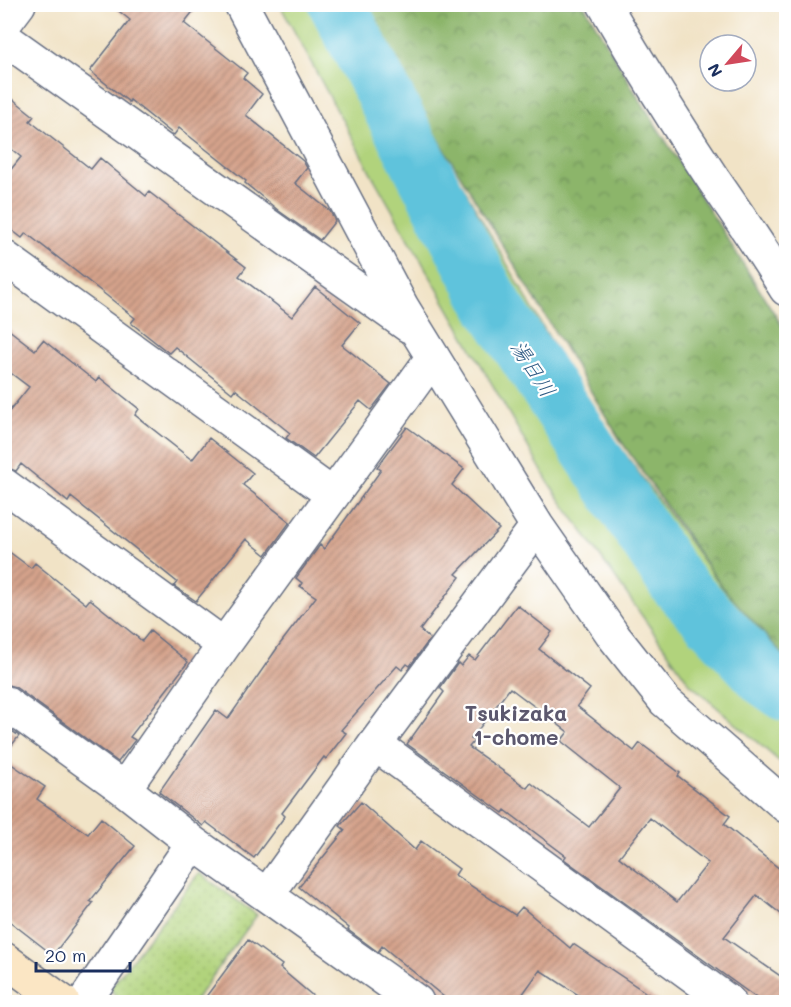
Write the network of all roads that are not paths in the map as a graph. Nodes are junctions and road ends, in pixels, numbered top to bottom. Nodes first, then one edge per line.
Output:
1 (19, 4) edge
2 (241, 4) edge
3 (604, 4) edge
4 (4, 24) edge
5 (4, 38) edge
6 (4, 257) edge
7 (786, 289) edge
8 (426, 345) junction
9 (4, 485) edge
10 (333, 495) junction
11 (537, 526) junction
12 (224, 645) junction
13 (4, 702) edge
14 (375, 744) junction
15 (124, 789) junction
16 (786, 806) edge
17 (193, 843) junction
18 (267, 896) junction
19 (4, 959) edge
20 (63, 1002) edge
21 (84, 1002) edge
22 (417, 1002) edge
23 (729, 1002) edge

1 - 4 street
2 - 8 street
3 - 7 street
5 - 8 street
6 - 10 street
8 - 10 street
8 - 11 street
9 - 12 street
10 - 12 street
11 - 14 street
11 - 16 street
12 - 15 street
13 - 15 street
14 - 18 street
14 - 23 street
15 - 17 street
17 - 18 street
17 - 21 street
18 - 22 street
19 - 20 main road

